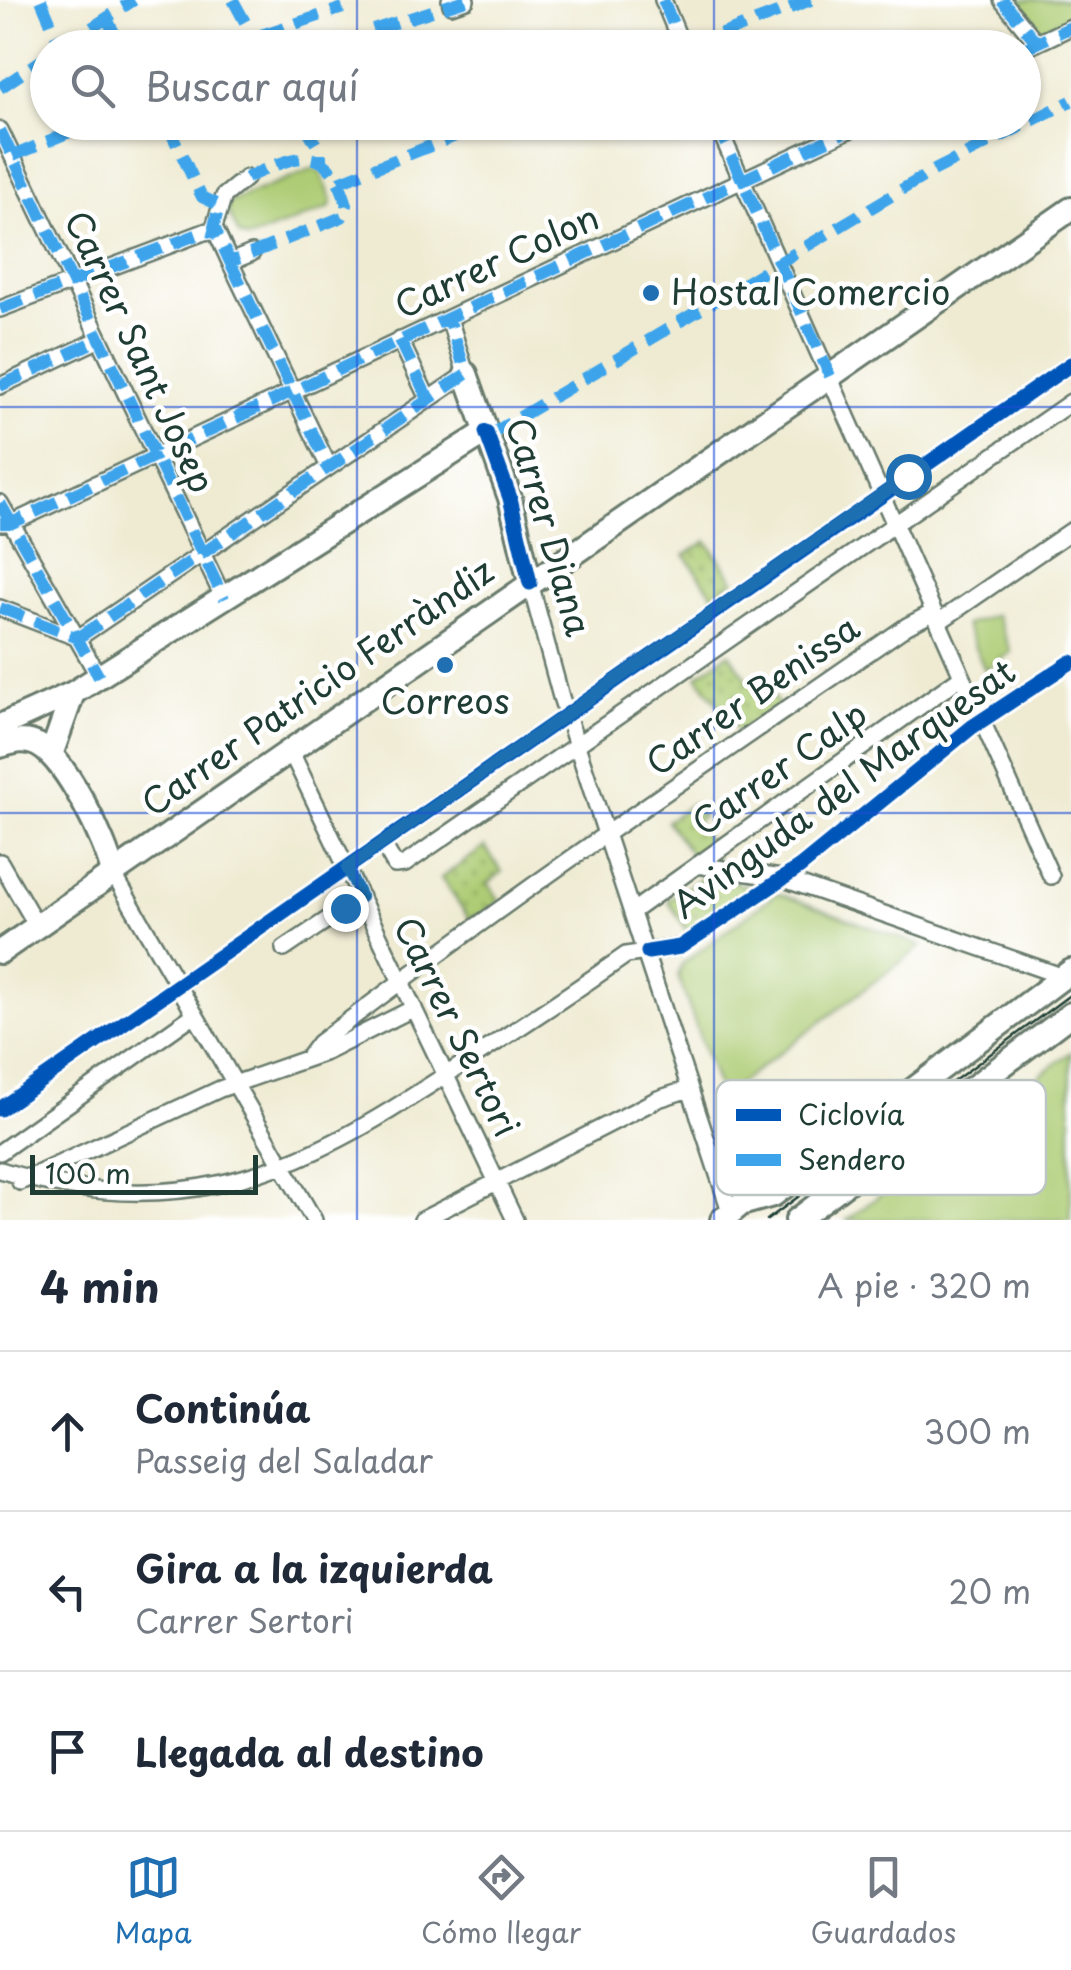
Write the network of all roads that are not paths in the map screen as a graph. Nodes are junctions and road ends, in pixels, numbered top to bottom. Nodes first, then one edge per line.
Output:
1 (663, 0) edge
2 (1002, 0) edge
3 (1071, 27) edge
4 (676, 30) edge
5 (1020, 30) edge
6 (1041, 41) edge
7 (0, 130) edge
8 (724, 140) edge
9 (828, 140) edge
10 (246, 178) dead end
11 (742, 180) junction
12 (1071, 209) edge
13 (214, 233) junction
14 (252, 253) dead end
15 (230, 262) junction
16 (74, 281) junction
17 (0, 309) edge
18 (449, 318) junction
19 (100, 339) junction
20 (400, 340) junction
21 (1071, 364) edge
22 (466, 374) junction
23 (830, 376) junction
24 (0, 386) edge
25 (292, 391) junction
26 (428, 399) junction
27 (1071, 402) edge
28 (486, 432) junction
29 (154, 455) junction
30 (329, 467) junction
31 (883, 493) junction
32 (0, 503) edge
33 (896, 522) junction
34 (6, 523) edge
35 (1071, 531) edge
36 (200, 552) junction
37 (530, 583) junction
38 (224, 599) junction
39 (0, 608) edge
40 (937, 617) junction
41 (78, 638) junction
42 (1071, 662) edge
43 (99, 677) junction
44 (961, 677) junction
45 (73, 692) junction
46 (567, 713) junction
47 (980, 722) junction
48 (0, 726) edge
49 (0, 746) edge
50 (578, 746) junction
51 (292, 752) junction
52 (52, 754) junction
53 (608, 835) junction
54 (383, 844) junction
55 (0, 862) edge
56 (697, 865) junction
57 (347, 868) junction
58 (113, 873) junction
59 (1051, 876) dead end
60 (781, 878) junction
61 (361, 897) junction
62 (633, 911) junction
63 (37, 926) junction
64 (284, 950) dead end
65 (0, 952) edge
66 (648, 952) junction
67 (1067, 974) edge
68 (401, 981) junction
69 (178, 986) junction
70 (414, 1008) junction
71 (195, 1014) junction
72 (1071, 1014) edge
73 (310, 1055) junction
74 (446, 1076) junction
75 (926, 1080) edge
76 (983, 1080) edge
77 (235, 1084) junction
78 (689, 1089) junction
79 (0, 1109) edge
80 (0, 1152) edge
81 (0, 1170) edge
82 (288, 1176) junction
83 (716, 1181) edge
84 (20, 1182) junction
85 (497, 1182) junction
86 (266, 1190) dead end
87 (773, 1195) edge
88 (830, 1195) edge
89 (755, 1199) junction
90 (69, 1205) dead end
91 (726, 1215) edge
92 (314, 1220) edge
93 (422, 1220) edge
94 (515, 1220) edge
95 (786, 1220) edge
96 (797, 1220) edge

1 - 4 street
2 - 5 street
3 - 6 street
7 - 16 street, Carrer Sant Josep
8 - 11 street
9 - 11 street, Carrer Colon
10 - 13 street
11 - 18 street, Carrer Colon
11 - 23 street
12 - 23 main road, Carrer Patricio Ferràndiz
13 - 15 street
13 - 16 street
14 - 15 street
15 - 25 street
16 - 17 street
16 - 19 street, Carrer Sant Josep
18 - 20 street, Carrer Colon
18 - 22 street, Carrer Diana
19 - 24 street
19 - 29 street, Carrer Sant Josep
20 - 25 street, Carrer Colon
20 - 26 street
21 - 31 street
22 - 26 street
22 - 28 main road, Carrer Diana
23 - 31 street
23 - 37 main road, Carrer Patricio Ferràndiz
25 - 29 street, Carrer Colon
25 - 30 street
26 - 30 street
27 - 33 street
28 - 37 main road, Carrer Diana
28 - 38 main road
29 - 34 street, Carrer Colon
29 - 36 street, Carrer Sant Josep
30 - 36 street
31 - 33 street
31 - 46 street
32 - 34 street
33 - 40 street
33 - 50 street
34 - 41 street
35 - 40 street, Carrer Benissa
36 - 38 street, Carrer Sant Josep
36 - 41 street
37 - 46 street, Carrer Diana
37 - 51 main road, Carrer Patricio Ferràndiz
38 - 43 main road
39 - 41 street
40 - 44 street
40 - 53 street, Carrer Benissa
41 - 43 street
42 - 47 street, Avinguda del Marquesat
43 - 45 main road
44 - 47 street
44 - 56 street, Carrer Calp
45 - 48 main road
45 - 52 main road
46 - 50 street, Carrer Diana
46 - 54 street
47 - 59 street
47 - 60 street, Avinguda del Marquesat
49 - 52 main road
50 - 53 street, Carrer Diana
50 - 54 street
51 - 57 street, Carrer Sertori
51 - 58 main road, Carrer Patricio Ferràndiz
52 - 58 main road
53 - 62 street, Carrer Diana
53 - 68 street, Carrer Benissa
54 - 57 street
55 - 63 street
56 - 60 street
56 - 62 street, Carrer Calp
57 - 61 street, Carrer Sertori
57 - 69 street
58 - 63 main road, Carrer Patricio Ferràndiz
58 - 69 street
60 - 66 street, Avinguda del Marquesat
60 - 67 street
61 - 64 street
61 - 68 street, Carrer Sertori
62 - 66 street, Carrer Diana
63 - 65 main road, Carrer Patricio Ferràndiz
66 - 74 street, Avinguda del Marquesat
66 - 78 street, Carrer Diana
67 - 75 main road
68 - 70 street, Carrer Sertori
68 - 73 street, Carrer Benissa
69 - 71 street
69 - 79 street
70 - 73 street
70 - 74 street, Carrer Sertori
71 - 77 street
71 - 80 street
72 - 76 main road
73 - 77 street
74 - 82 street, Avinguda del Marquesat
74 - 85 street, Carrer Sertori
77 - 82 street
77 - 84 street
78 - 83 street, Carrer Diana
78 - 85 street
81 - 84 street
82 - 86 street, Avinguda del Marquesat
82 - 92 street
84 - 90 street
85 - 93 street
85 - 94 street, Carrer Sertori
87 - 89 main road
88 - 96 main road
89 - 91 main road
89 - 95 main road

